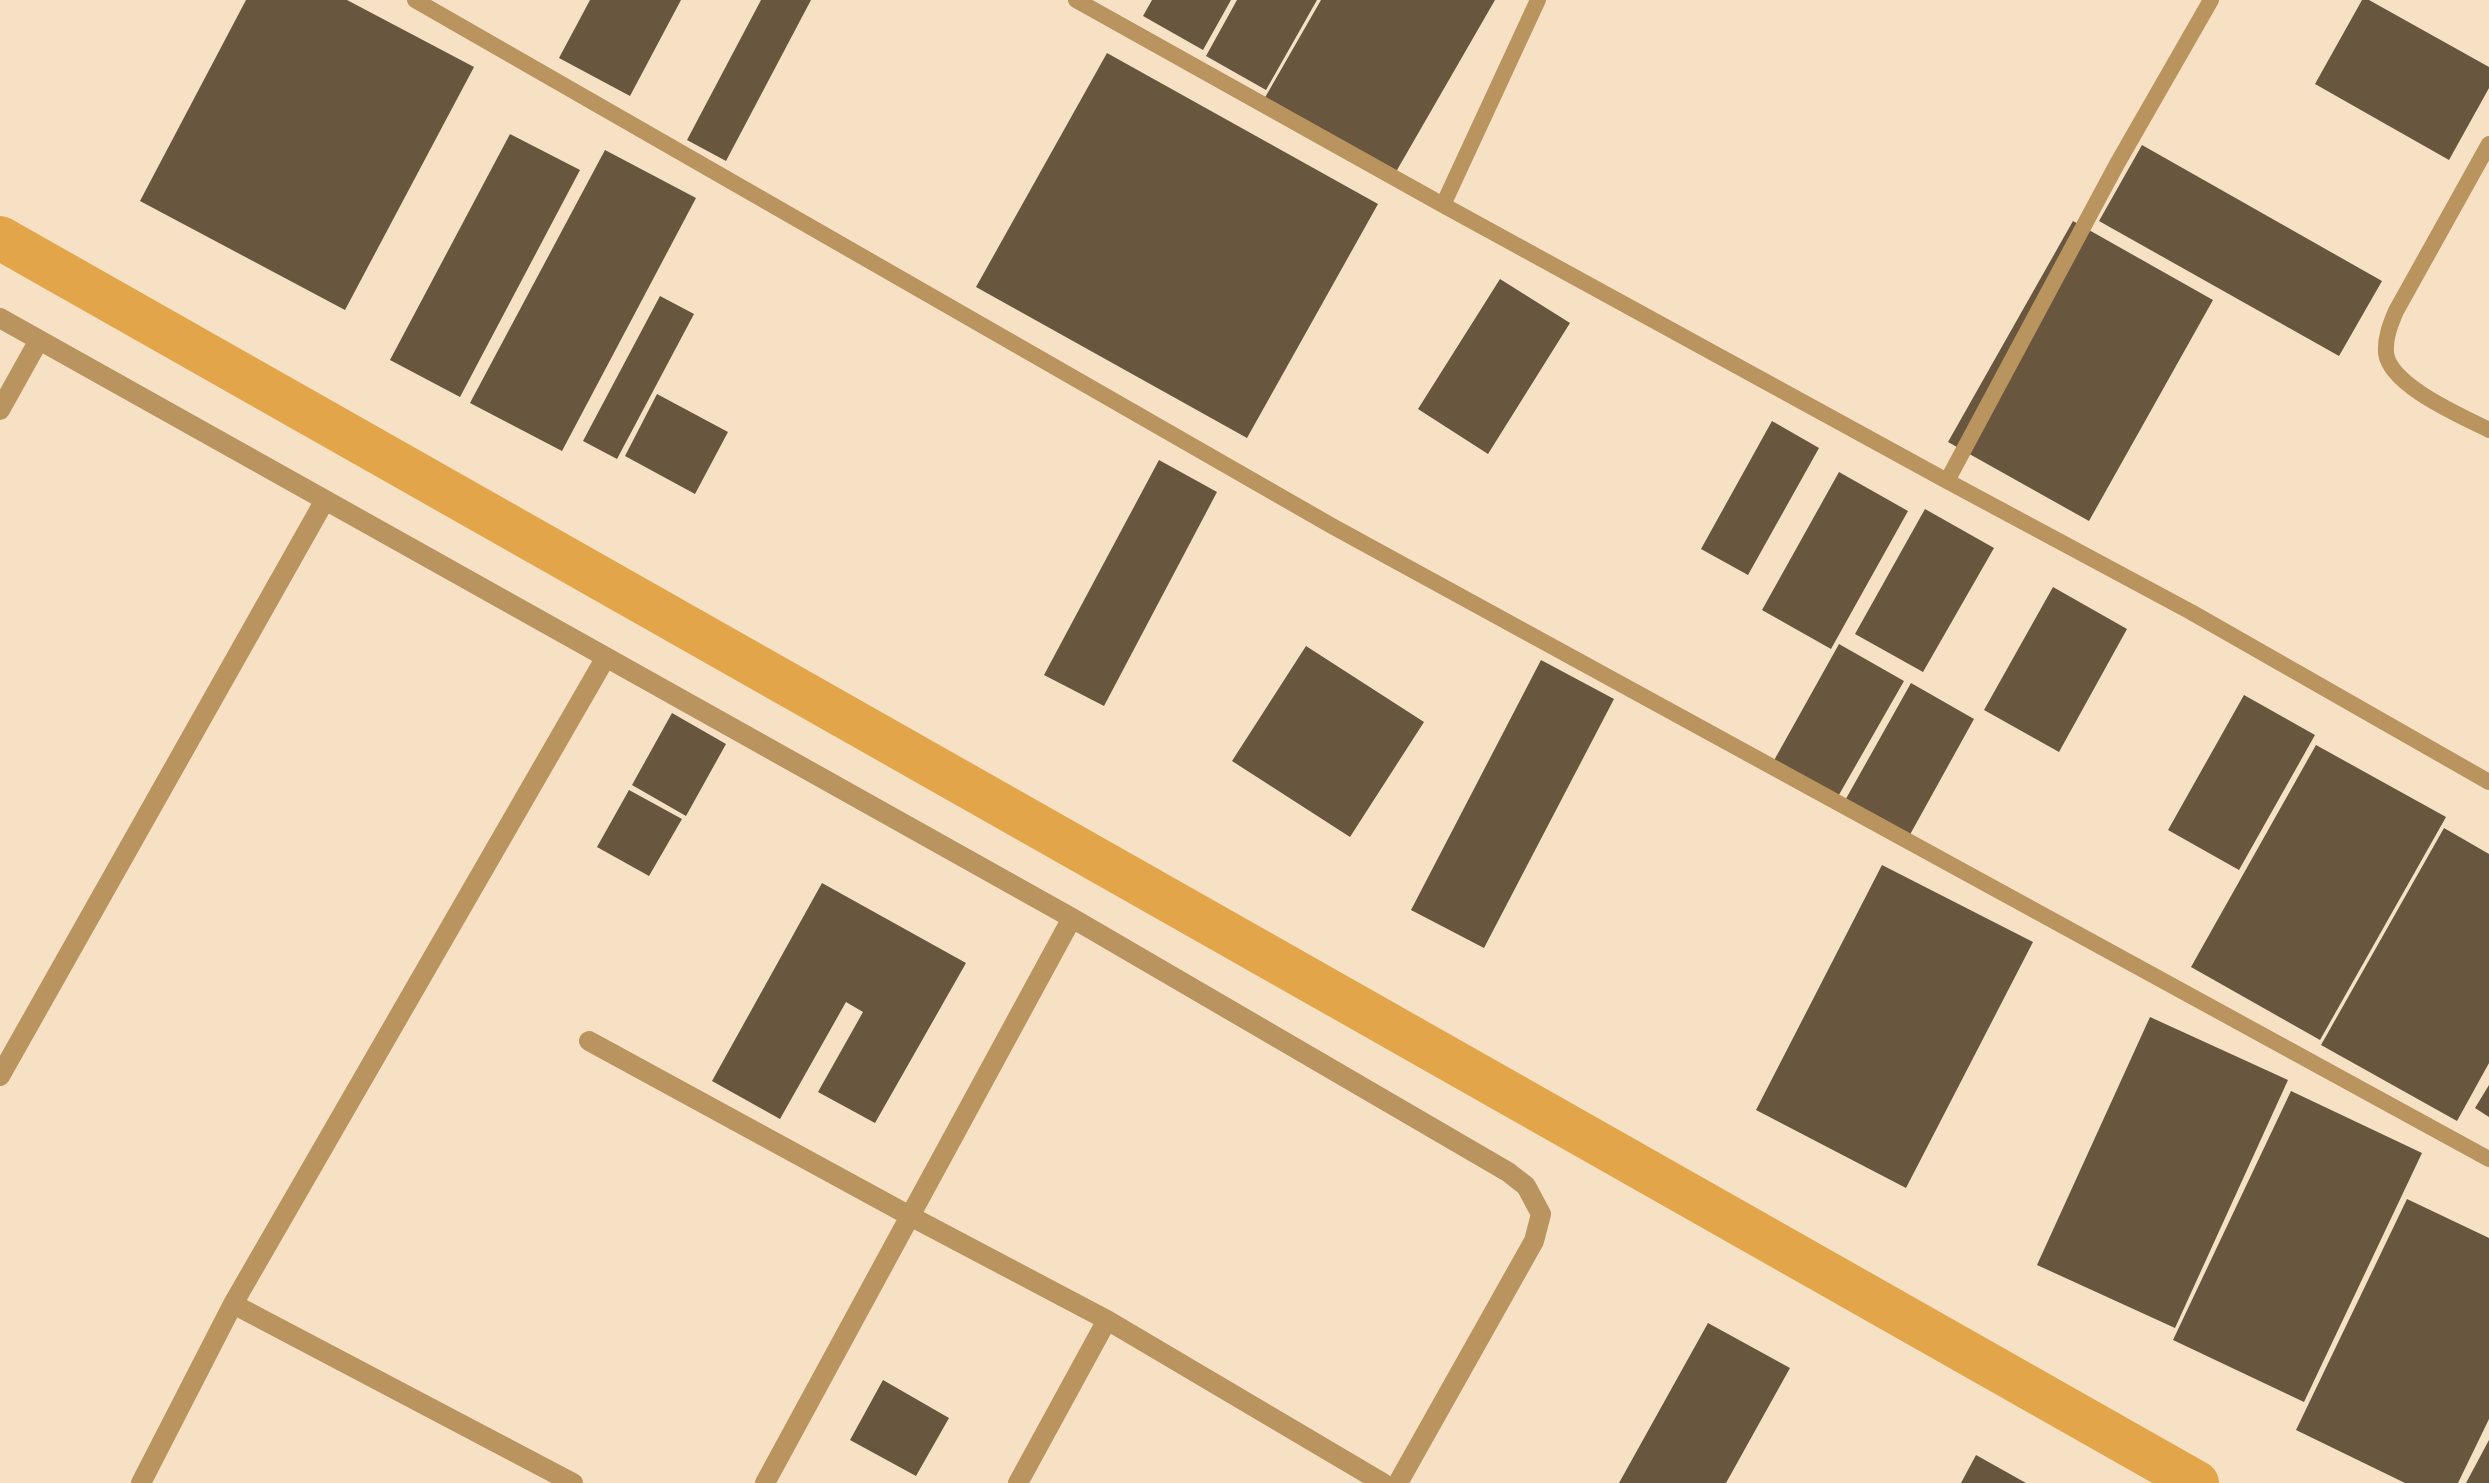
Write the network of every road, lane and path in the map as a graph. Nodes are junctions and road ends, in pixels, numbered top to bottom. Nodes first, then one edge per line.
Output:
1 (415, 0) edge
2 (1076, 0) edge
3 (1538, 0) edge
4 (2211, 0) edge
5 (2489, 144) edge
6 (1443, 205) junction
7 (0, 318) edge
8 (39, 340) junction
9 (0, 410) edge
10 (2489, 430) edge
11 (1947, 481) junction
12 (325, 500) junction
13 (606, 657) junction
14 (2489, 782) edge
15 (1072, 918) junction
16 (589, 1041) dead end
17 (0, 1076) edge
18 (2489, 1159) edge
19 (910, 1216) junction
20 (233, 1304) junction
21 (1107, 1320) junction
22 (141, 1483) edge
23 (573, 1483) edge
24 (765, 1483) edge
25 (1018, 1483) edge
26 (1383, 1483) edge
27 (1398, 1483) edge

1 - 18 lane
2 - 6 lane
3 - 6 lane
4 - 11 lane
5 - 10 lane
6 - 11 lane
7 - 8 street
8 - 9 street
8 - 12 street
11 - 14 lane
12 - 13 street
12 - 17 street
13 - 15 street
13 - 20 street
15 - 19 street
15 - 27 street
16 - 19 street
19 - 21 street
19 - 24 street
20 - 22 street
20 - 23 street
21 - 25 street
21 - 26 street

